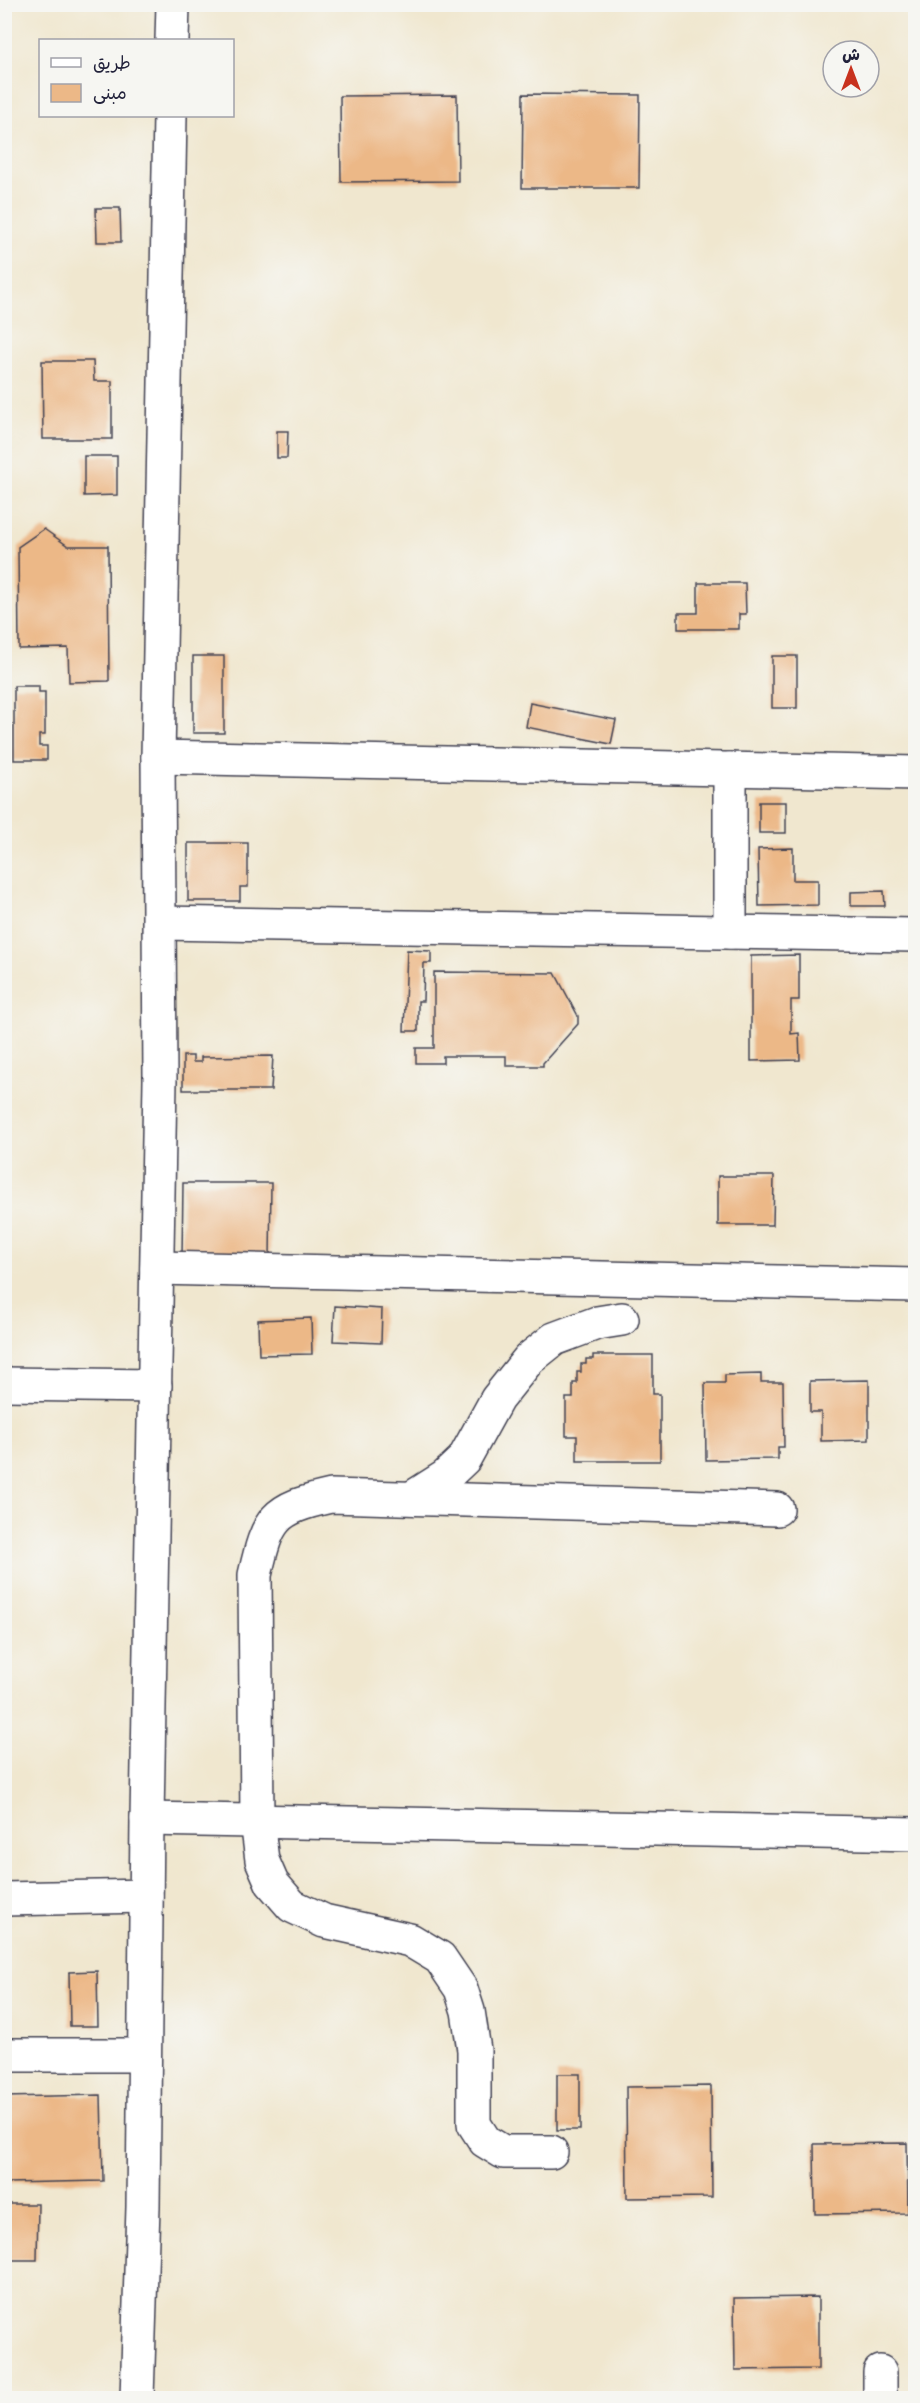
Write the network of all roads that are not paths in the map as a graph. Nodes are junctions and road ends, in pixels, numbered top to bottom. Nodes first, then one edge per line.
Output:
1 (173, 4) edge
2 (172, 39) edge
3 (170, 117) edge
4 (158, 757) junction
5 (730, 769) junction
6 (915, 773) edge
7 (160, 923) junction
8 (730, 932) junction
9 (915, 935) edge
10 (157, 1268) junction
11 (915, 1285) edge
12 (622, 1319) dead end
13 (4, 1384) edge
14 (154, 1386) junction
15 (412, 1498) junction
16 (777, 1509) dead end
17 (147, 1819) junction
18 (256, 1821) junction
19 (915, 1834) edge
20 (146, 1896) junction
21 (4, 1899) edge
22 (4, 2055) edge
23 (144, 2055) junction
24 (551, 2152) dead end
25 (137, 2398) edge

1 - 2 street
3 - 4 street
4 - 5 street
4 - 7 street
5 - 6 street
5 - 8 street
7 - 8 street
7 - 10 street
8 - 9 street
10 - 11 street
10 - 14 street
12 - 15 street
13 - 14 street
14 - 17 street
15 - 16 street
15 - 18 street
17 - 18 street
17 - 20 street
18 - 19 street
18 - 24 street
20 - 21 street
20 - 23 street
22 - 23 street
23 - 25 street

